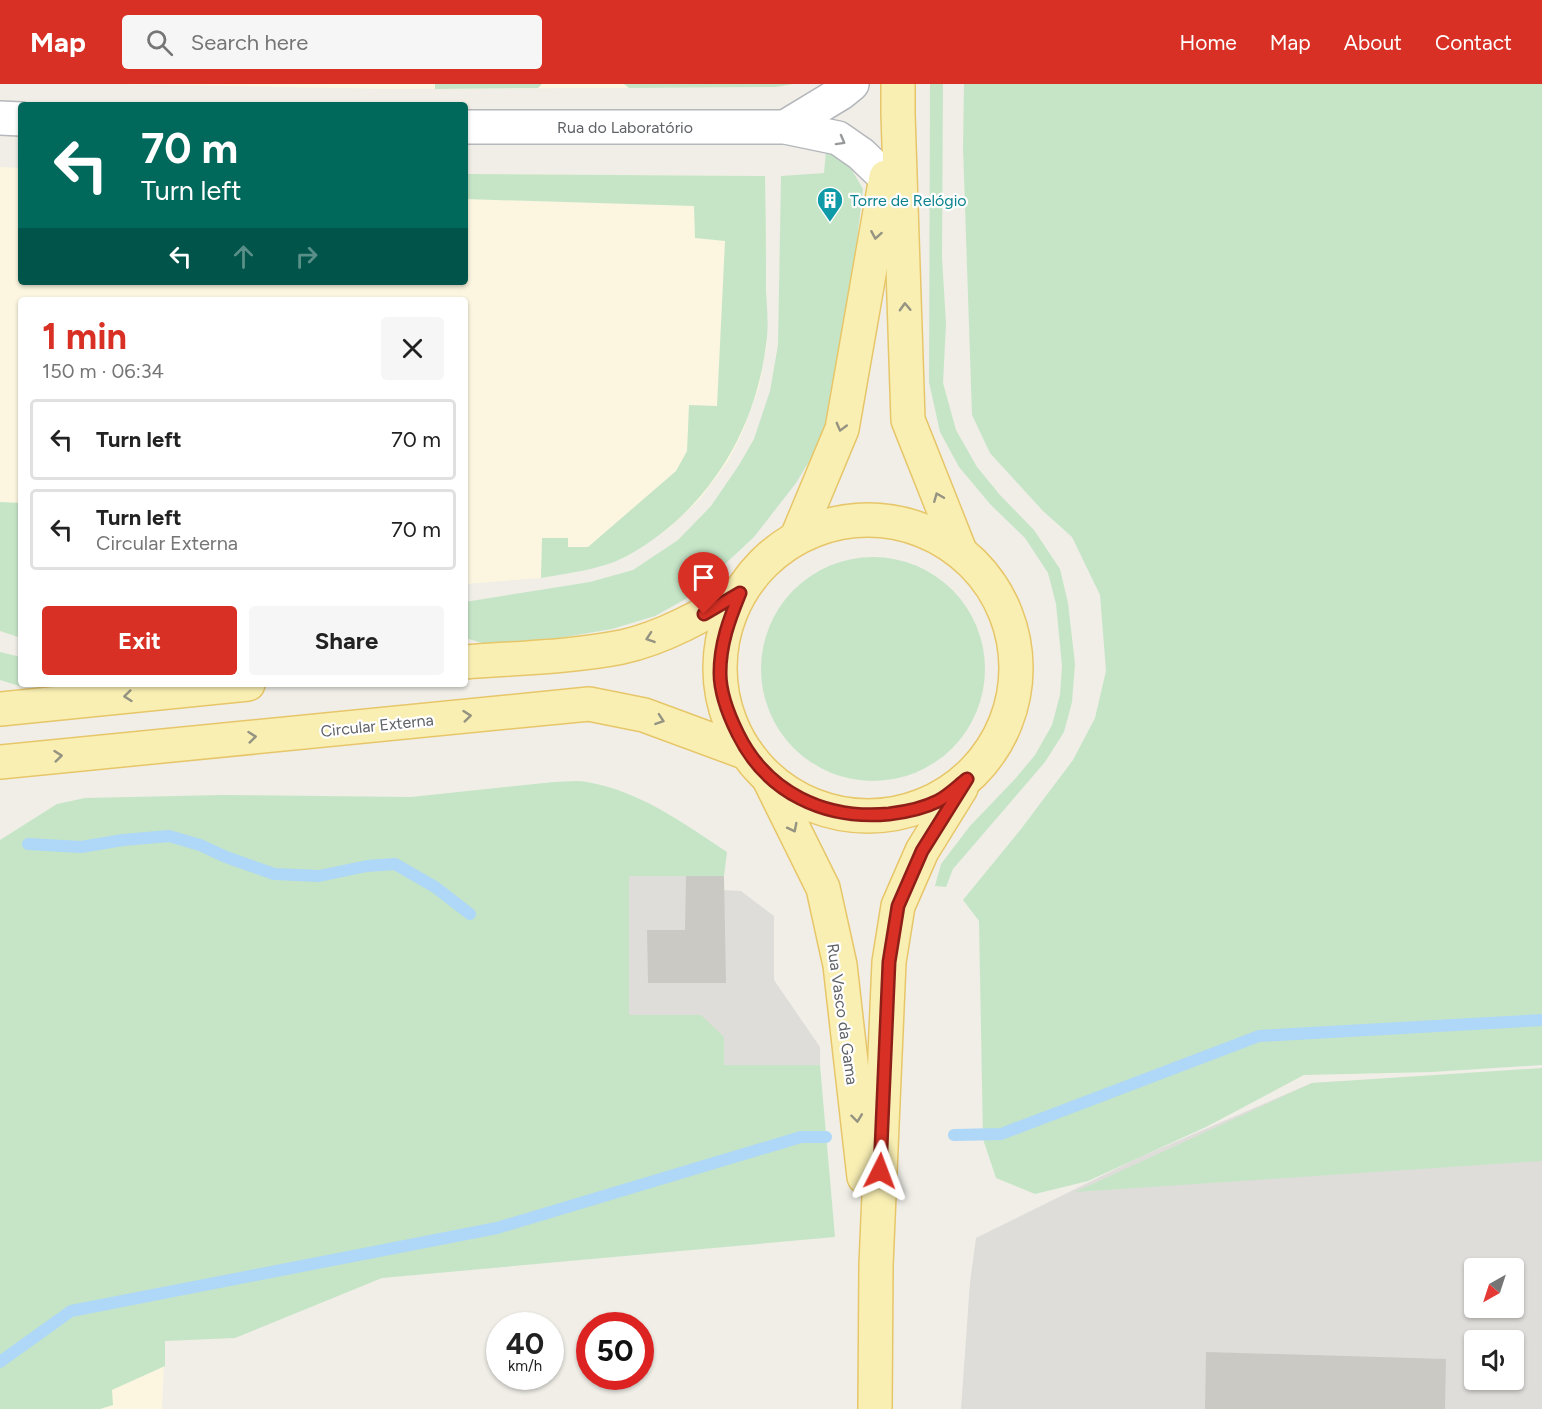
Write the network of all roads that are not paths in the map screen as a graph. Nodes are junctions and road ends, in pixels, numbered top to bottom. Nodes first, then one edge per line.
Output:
1 (852, 84) edge
2 (898, 99) edge
3 (0, 118) edge
4 (18, 119) edge
5 (468, 127) edge
6 (785, 127) junction
7 (886, 178) junction
8 (797, 537) junction
9 (960, 551) junction
10 (740, 593) junction
11 (468, 662) edge
12 (218, 687) edge
13 (0, 709) edge
14 (0, 762) edge
15 (757, 764) junction
16 (967, 779) junction
17 (876, 1265) junction
18 (875, 1409) edge

1 - 6 street
2 - 7 main road
9 -> 2 main road
3 - 4 street
5 - 6 street, Rua do Laboratório
6 -> 7 street, Rua do Laboratório
7 -> 8 main road
8 - 9 main road
8 - 10 main road
9 - 16 main road
10 -> 11 main road
10 - 15 main road, Rua Vasco da Gama
12 -> 13 main road
14 -> 15 main road, Circular Externa
15 - 16 main road
15 -> 17 main road, Rua Vasco da Gama
16 - 17 main road, Rua Vasco da Gama
17 - 18 main road, Rua Vasco da Gama

